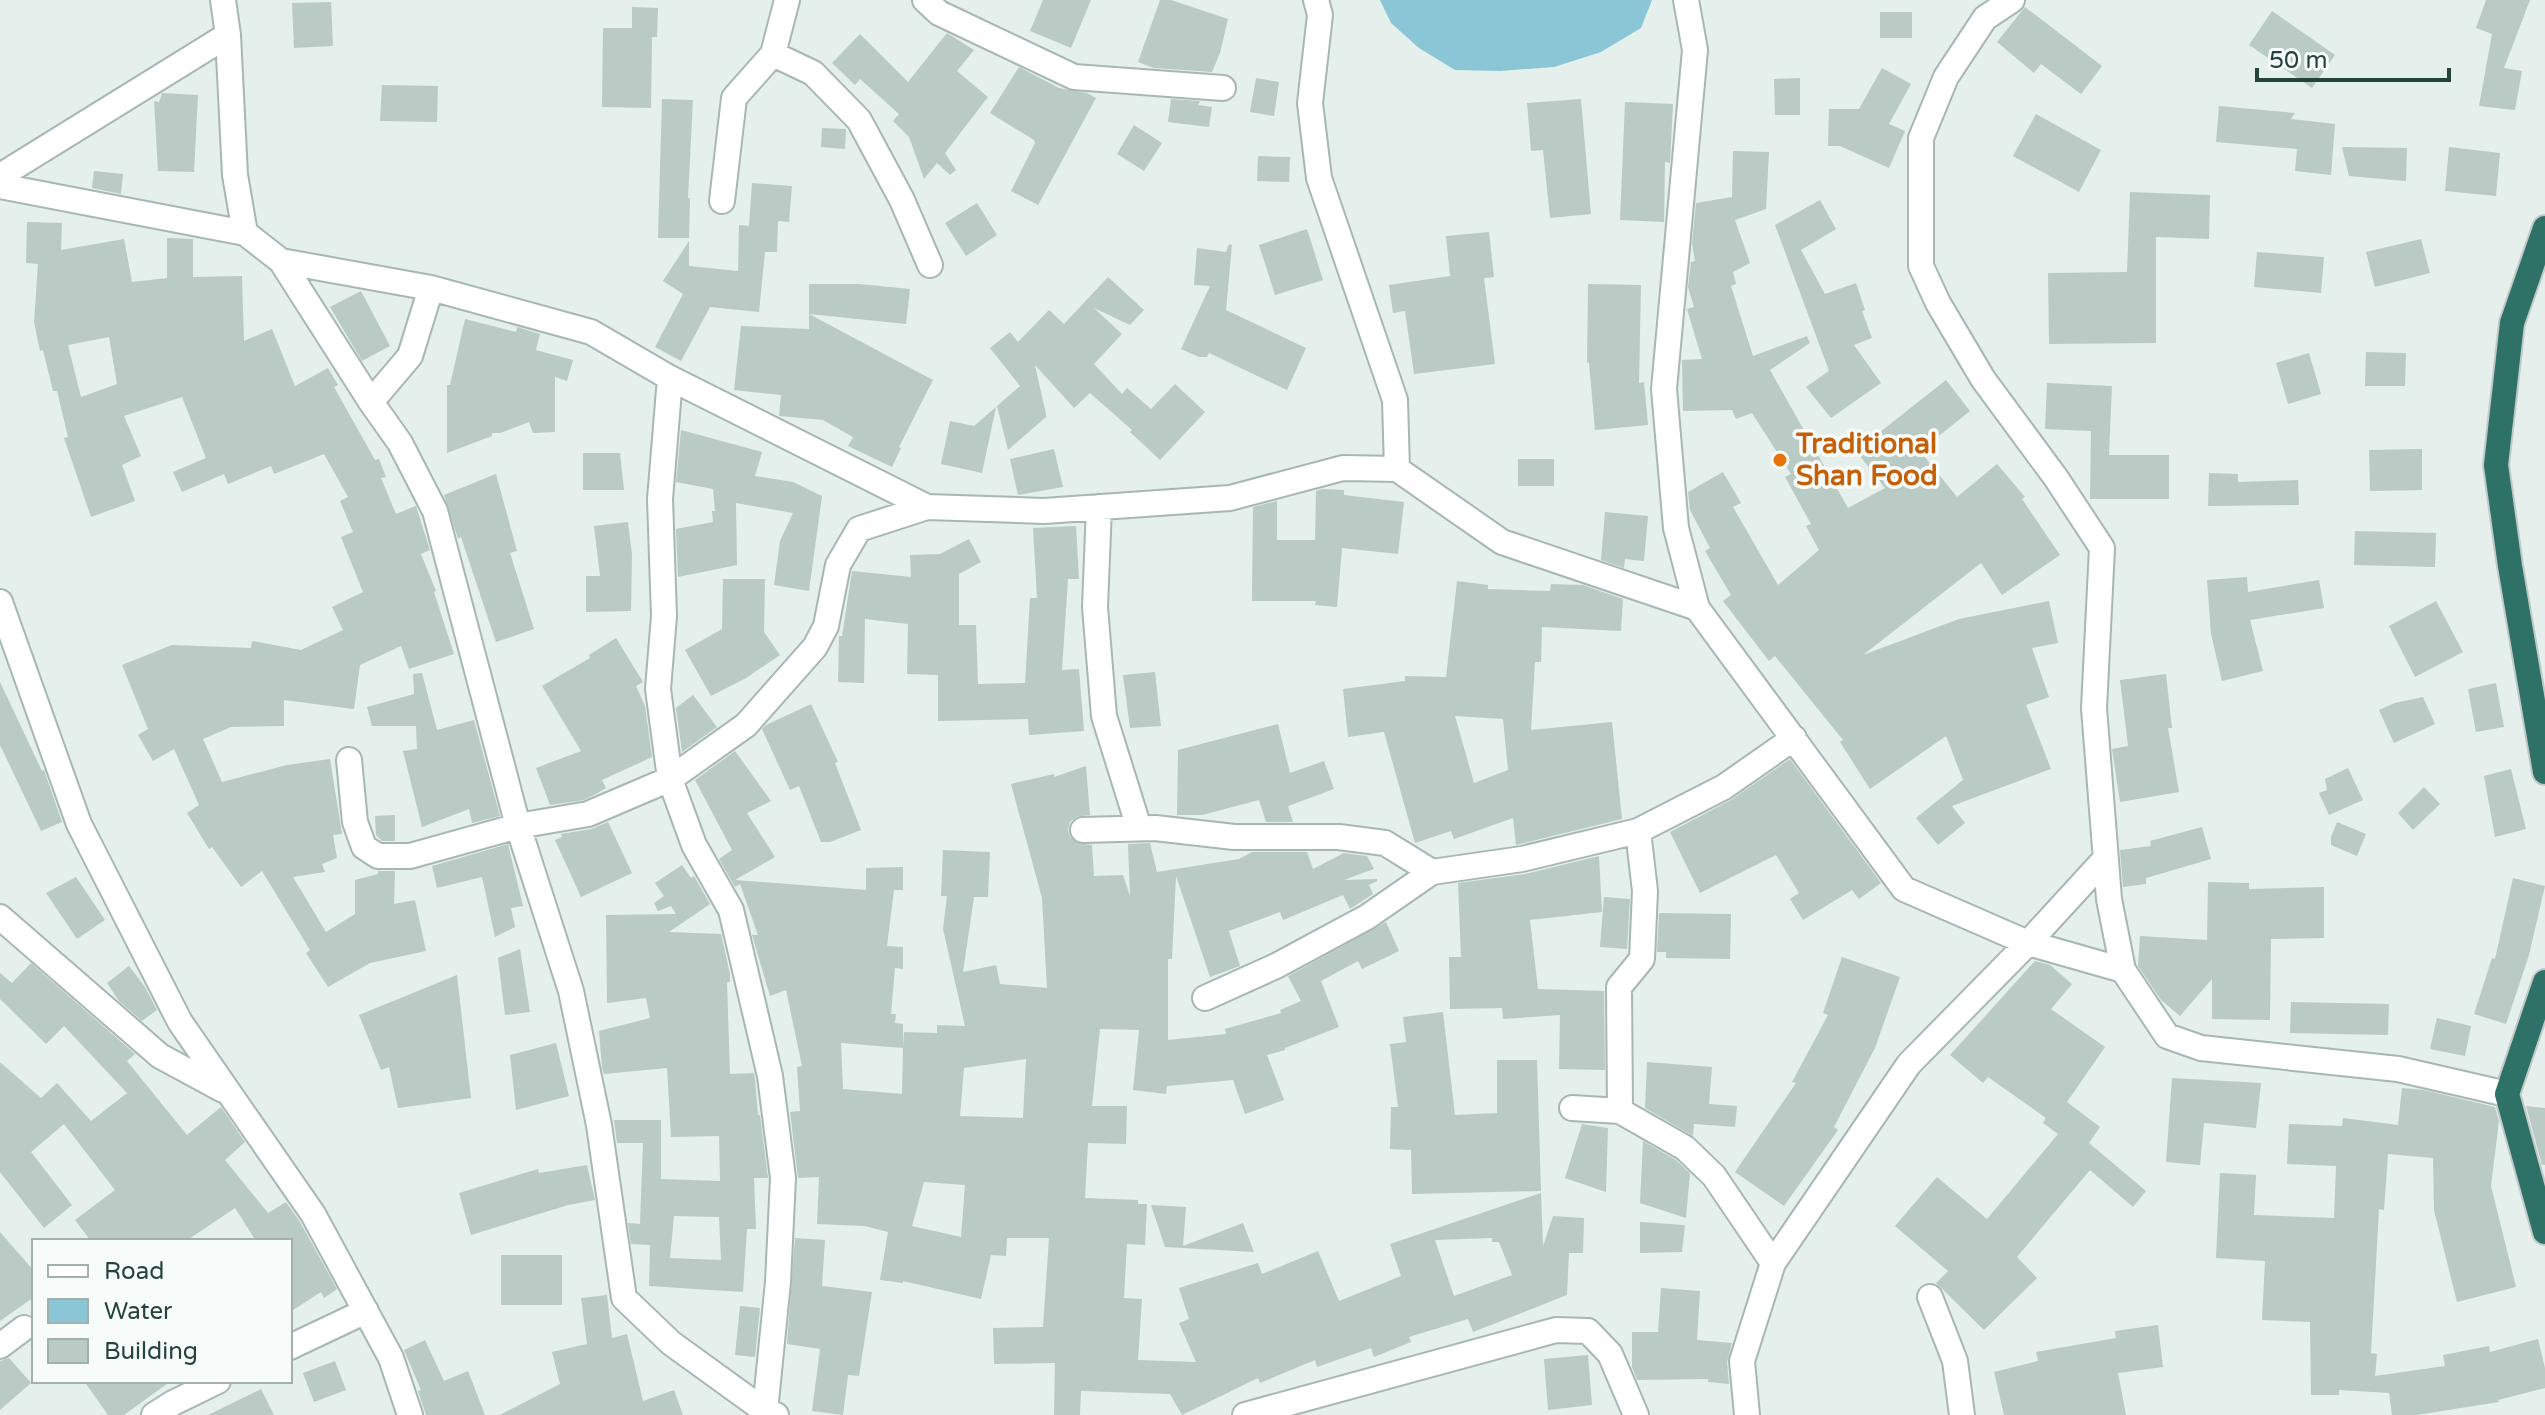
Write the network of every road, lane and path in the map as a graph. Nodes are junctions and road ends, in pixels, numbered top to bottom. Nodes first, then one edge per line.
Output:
1 (223, 0) edge
2 (787, 0) edge
3 (925, 0) edge
4 (1316, 0) edge
5 (1686, 0) edge
6 (2012, 0) edge
7 (1986, 9) edge
8 (228, 35) junction
9 (773, 54) junction
10 (1223, 88) dead end
11 (0, 176) edge
12 (0, 186) edge
13 (722, 201) dead end
14 (2545, 228) edge
15 (245, 233) junction
16 (281, 261) junction
17 (930, 265) dead end
18 (431, 288) junction
19 (670, 378) junction
20 (371, 402) junction
21 (1397, 469) junction
22 (927, 507) junction
23 (1099, 507) junction
24 (0, 602) edge
25 (1697, 608) junction
26 (1794, 738) junction
27 (349, 760) dead end
28 (2545, 772) edge
29 (670, 779) junction
30 (518, 826) junction
31 (1139, 828) junction
32 (1083, 830) dead end
33 (1638, 831) junction
34 (2105, 859) junction
35 (1432, 872) junction
36 (0, 917) edge
37 (2028, 943) junction
38 (2123, 970) junction
39 (2545, 982) edge
40 (1205, 998) dead end
41 (229, 1093) junction
42 (2507, 1094) junction
43 (1572, 1108) dead end
44 (1620, 1111) junction
45 (2545, 1232) edge
46 (1773, 1263) junction
47 (1930, 1297) dead end
48 (366, 1311) junction
49 (24, 1328) dead end
50 (0, 1346) edge
51 (292, 1346) edge
52 (214, 1383) edge
53 (770, 1413) edge
54 (154, 1415) edge
55 (410, 1415) edge
56 (1245, 1415) edge
57 (1636, 1415) edge
58 (1747, 1415) edge
59 (1962, 1415) edge

1 - 8 street
2 - 9 street
3 - 10 street
4 - 21 street
5 - 25 street
6 - 7 street
7 - 34 street
8 - 11 street
8 - 15 street
9 - 13 street
9 - 17 street
12 - 15 street
14 - 28 highway
15 - 16 street
16 - 18 street
16 - 20 street
18 - 19 street
18 - 20 street
19 - 22 street
19 - 29 street
20 - 30 street
21 - 23 street
21 - 25 street
22 - 23 street
22 - 29 street
23 - 31 street
24 - 41 street
25 - 26 street
26 - 33 street
26 - 37 street
27 - 30 street
29 - 30 street
29 - 53 street
30 - 53 street
31 - 32 street
31 - 35 street
33 - 35 street
33 - 44 street
34 - 37 street
34 - 38 street
35 - 40 street
36 - 41 street
37 - 38 street
37 - 46 street
38 - 42 street
39 - 42 highway
41 - 48 street
42 - 45 highway
43 - 44 street
44 - 46 street
46 - 58 street
47 - 59 street
48 - 51 street
48 - 55 street
49 - 50 street
52 - 54 street
56 - 57 street

